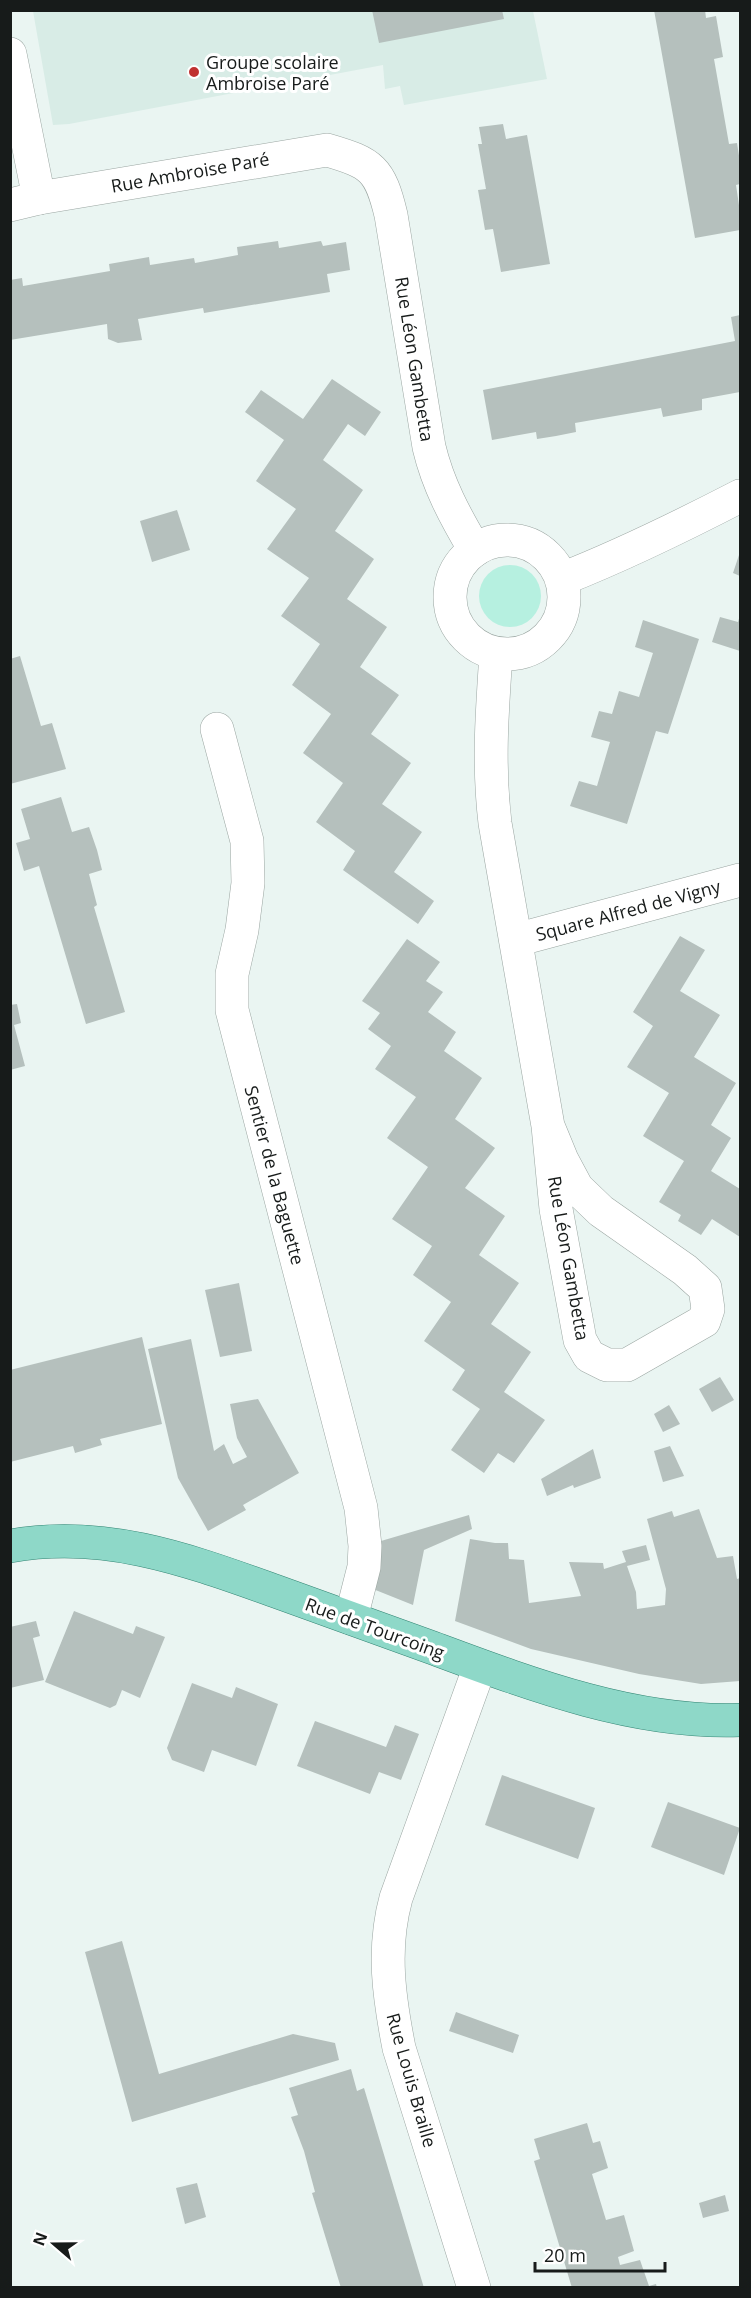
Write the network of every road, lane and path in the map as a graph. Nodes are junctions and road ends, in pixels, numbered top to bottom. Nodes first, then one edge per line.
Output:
1 (10, 54) edge
2 (368, 165) joint
3 (25, 201) edge
4 (741, 496) edge
5 (475, 550) junction
6 (562, 579) junction
7 (496, 654) junction
8 (217, 729) dead end
9 (741, 880) edge
10 (516, 940) junction
11 (548, 1126) junction
12 (10, 1546) edge
13 (351, 1618) junction
14 (480, 1666) junction
15 (741, 1720) edge
16 (474, 2288) edge

1 - 3 street
2 - 3 street, Rue Ambroise Paré
2 - 5 street, Rue Léon Gambetta
4 - 6 street
5 - 6 street
5 - 7 street
6 - 7 street
7 - 10 street, Rue Léon Gambetta
8 - 13 street, Sentier de la Baguette
9 - 10 street, Square Alfred de Vigny
10 - 11 street, Rue Léon Gambetta
11 - 11 street, Rue Léon Gambetta
12 - 13 main road, Rue de Tourcoing
13 - 14 main road, Rue de Tourcoing
14 - 15 main road, Rue de Tourcoing
14 - 16 street, Rue Louis Braille

